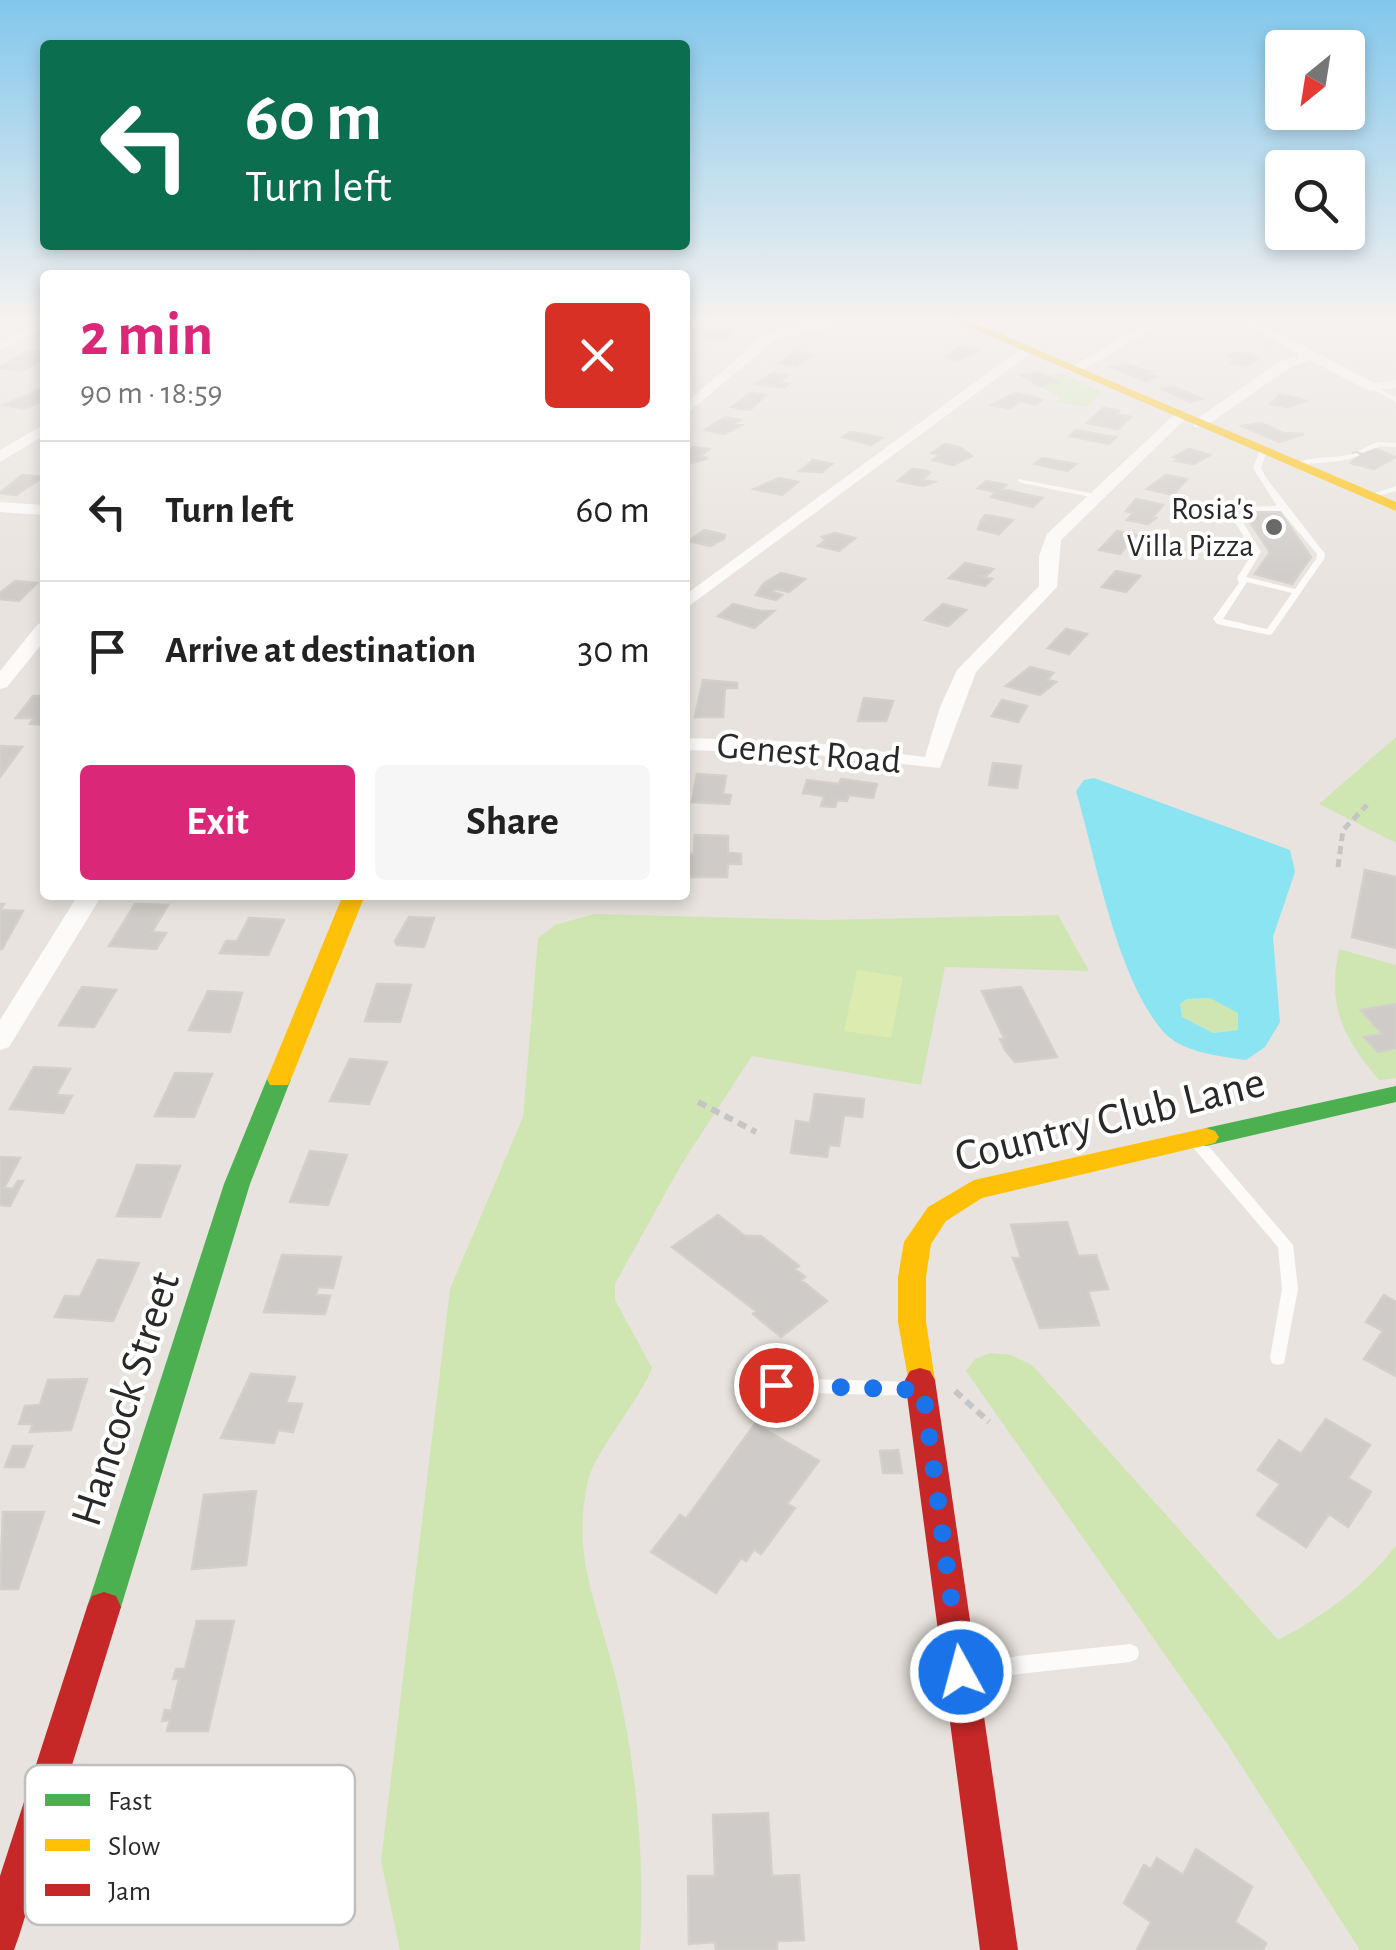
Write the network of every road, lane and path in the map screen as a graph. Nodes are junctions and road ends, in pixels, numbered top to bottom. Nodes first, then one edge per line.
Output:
1 (951, 407) edge
2 (1160, 407) edge
3 (1212, 407) edge
4 (1190, 420) junction
5 (40, 431) edge
6 (1396, 446) edge
7 (1263, 452) junction
8 (0, 456) edge
9 (1296, 466) junction
10 (1022, 481) dead end
11 (1396, 488) edge
12 (1095, 496) junction
13 (1370, 496) junction
14 (0, 507) edge
15 (1396, 507) edge
16 (1286, 508) junction
17 (40, 510) edge
18 (1241, 578) junction
19 (1298, 592) junction
20 (690, 600) edge
21 (40, 634) edge
22 (0, 682) edge
23 (690, 744) edge
24 (1367, 806) dead end
25 (1338, 867) dead end
26 (87, 900) edge
27 (352, 900) edge
28 (0, 1041) edge
29 (1396, 1094) edge
30 (698, 1102) dead end
31 (756, 1132) dead end
32 (1193, 1138) junction
33 (1278, 1358) dead end
34 (776, 1385) dead end
35 (923, 1390) junction
36 (1130, 1654) dead end
37 (961, 1672) junction
38 (54, 1765) edge
39 (25, 1857) edge
40 (0, 1936) edge
41 (999, 1950) edge

1 - 20 street
2 - 4 street
3 - 4 street
4 - 7 street
4 - 12 street
5 - 8 street
6 - 9 lane
7 - 9 street
7 - 16 lane
9 - 13 street
10 - 12 lane
11 - 13 lane
12 - 23 street, Genest Road
13 - 15 street
14 - 17 street
16 - 18 lane
16 - 19 lane
18 - 19 lane
18 - 19 lane
21 - 22 street
24 - 25 path
26 - 28 street
27 - 38 street, Hancock Street
29 - 32 street, Country Club Lane
30 - 31 path
32 - 33 lane
32 - 35 street, Country Club Lane
34 - 35 lane
35 - 37 street, Country Club Lane
36 - 37 lane
37 - 41 street, Country Club Lane
39 - 40 street, Hancock Street

